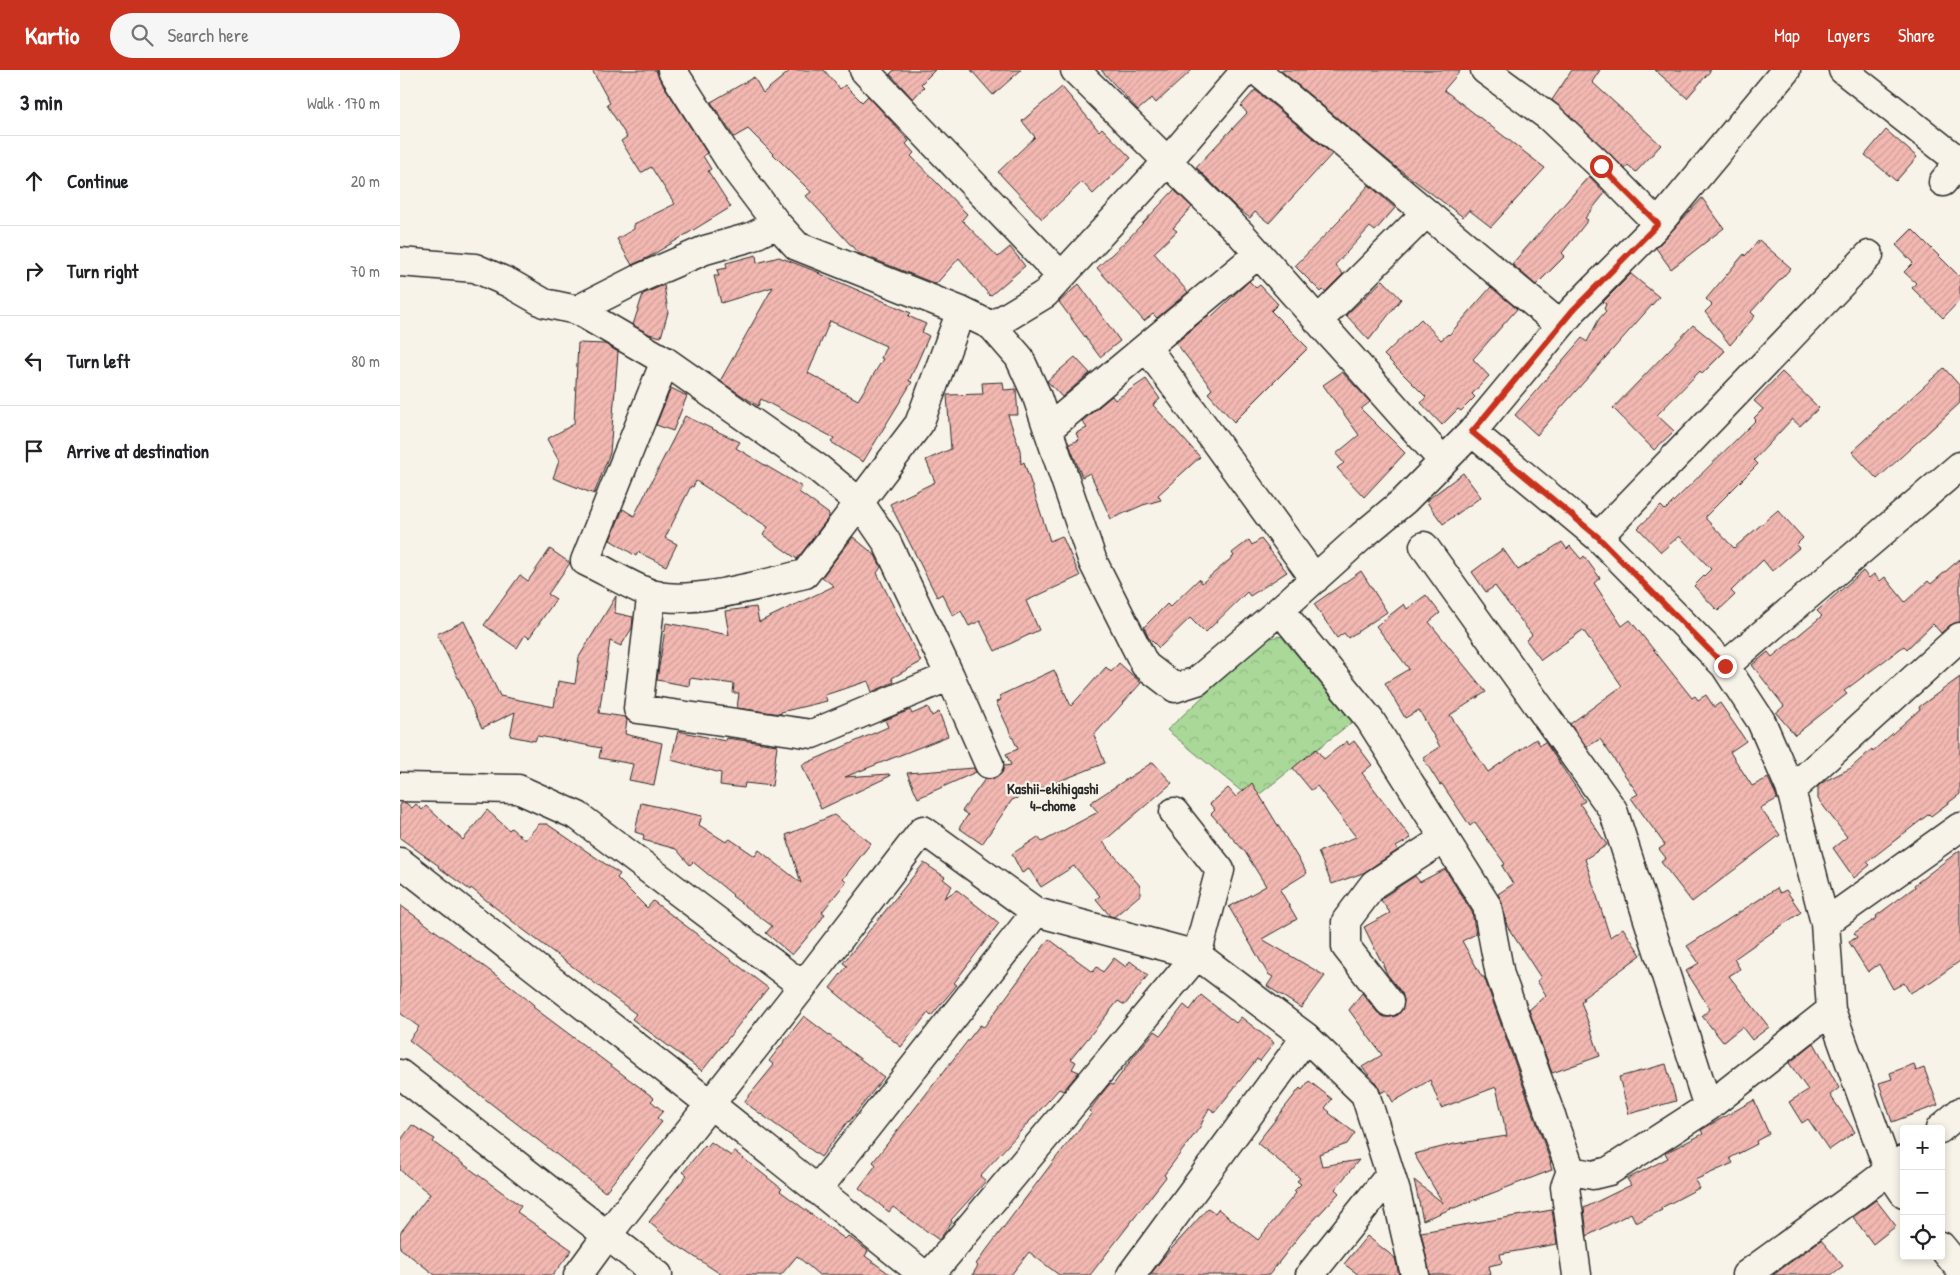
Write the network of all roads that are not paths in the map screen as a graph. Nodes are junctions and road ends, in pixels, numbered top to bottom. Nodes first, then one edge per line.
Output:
1 (864, 70) edge
2 (1075, 70) edge
3 (1246, 70) edge
4 (1256, 70) edge
5 (1485, 70) edge
6 (1786, 70) edge
7 (1843, 70) edge
8 (676, 72) edge
9 (1167, 162) junction
10 (1943, 182) dead end
11 (1426, 212) junction
12 (777, 224) junction
13 (1658, 224) junction
14 (1258, 254) junction
15 (1868, 255) dead end
16 (400, 262) edge
17 (1061, 276) junction
18 (577, 310) junction
19 (961, 312) junction
20 (1318, 321) junction
21 (1560, 325) junction
22 (992, 326) junction
23 (1147, 348) junction
24 (665, 361) junction
25 (1048, 430) junction
26 (1472, 432) junction
27 (1443, 461) junction
28 (1960, 466) edge
29 (860, 503) junction
30 (1598, 537) junction
31 (1424, 546) dead end
32 (1315, 579) junction
33 (657, 596) junction
34 (1280, 610) junction
35 (1960, 637) edge
36 (1725, 666) junction
37 (950, 676) junction
38 (989, 764) dead end
39 (400, 787) edge
40 (1791, 790) junction
41 (1174, 812) dead end
42 (1960, 827) edge
43 (1445, 838) junction
44 (400, 862) edge
45 (1036, 912) junction
46 (1826, 923) junction
47 (1196, 955) junction
48 (803, 986) junction
49 (1389, 1002) dead end
50 (1831, 1010) junction
51 (1306, 1037) junction
52 (400, 1074) edge
53 (710, 1104) junction
54 (1708, 1107) junction
55 (1960, 1112) edge
56 (1945, 1125) edge
57 (1896, 1165) edge
58 (1571, 1170) junction
59 (1390, 1175) junction
60 (1900, 1179) edge
61 (817, 1190) junction
62 (608, 1234) junction
63 (1945, 1251) edge
64 (1960, 1269) edge
65 (578, 1275) edge
66 (658, 1275) edge
67 (924, 1275) edge
68 (930, 1275) edge
69 (1131, 1275) edge
70 (1310, 1275) edge
71 (1415, 1275) edge
72 (1576, 1275) edge
73 (1746, 1275) edge

1 - 17 street
2 - 9 street
3 - 9 street
4 - 11 street
5 - 13 street
6 - 13 street
7 - 10 street
8 - 12 street
9 - 14 street
9 - 17 street
11 - 20 street
11 - 21 street
12 - 18 street
12 - 19 street
13 - 21 street
14 - 20 street
14 - 23 street
15 - 30 street
16 - 18 street
17 - 22 street
18 - 24 street
19 - 22 street
19 - 29 street
20 - 27 street
21 - 26 street
22 - 25 street
23 - 25 street
23 - 32 street
24 - 29 street
24 - 33 street
25 - 34 street
26 - 27 street
26 - 30 street
27 - 32 street
28 - 36 street
29 - 33 street
29 - 37 street
30 - 36 street
31 - 54 street
32 - 34 street
33 - 37 street
34 - 43 street
35 - 40 street
36 - 40 street
37 - 38 street
39 - 48 street
40 - 46 street
41 - 47 street
42 - 46 street
43 - 49 street
43 - 58 street
44 - 53 street
45 - 47 street
45 - 48 street
45 - 61 street
46 - 50 street
47 - 51 street
47 - 68 street
48 - 53 street
50 - 54 street
50 - 57 street
51 - 59 street
51 - 69 street
52 - 62 street
53 - 61 street
53 - 62 street
54 - 58 street
55 - 56 street
57 - 60 street
57 - 73 street
58 - 72 street
59 - 70 street
59 - 71 street
61 - 67 street
62 - 65 street
62 - 66 street
63 - 64 street

